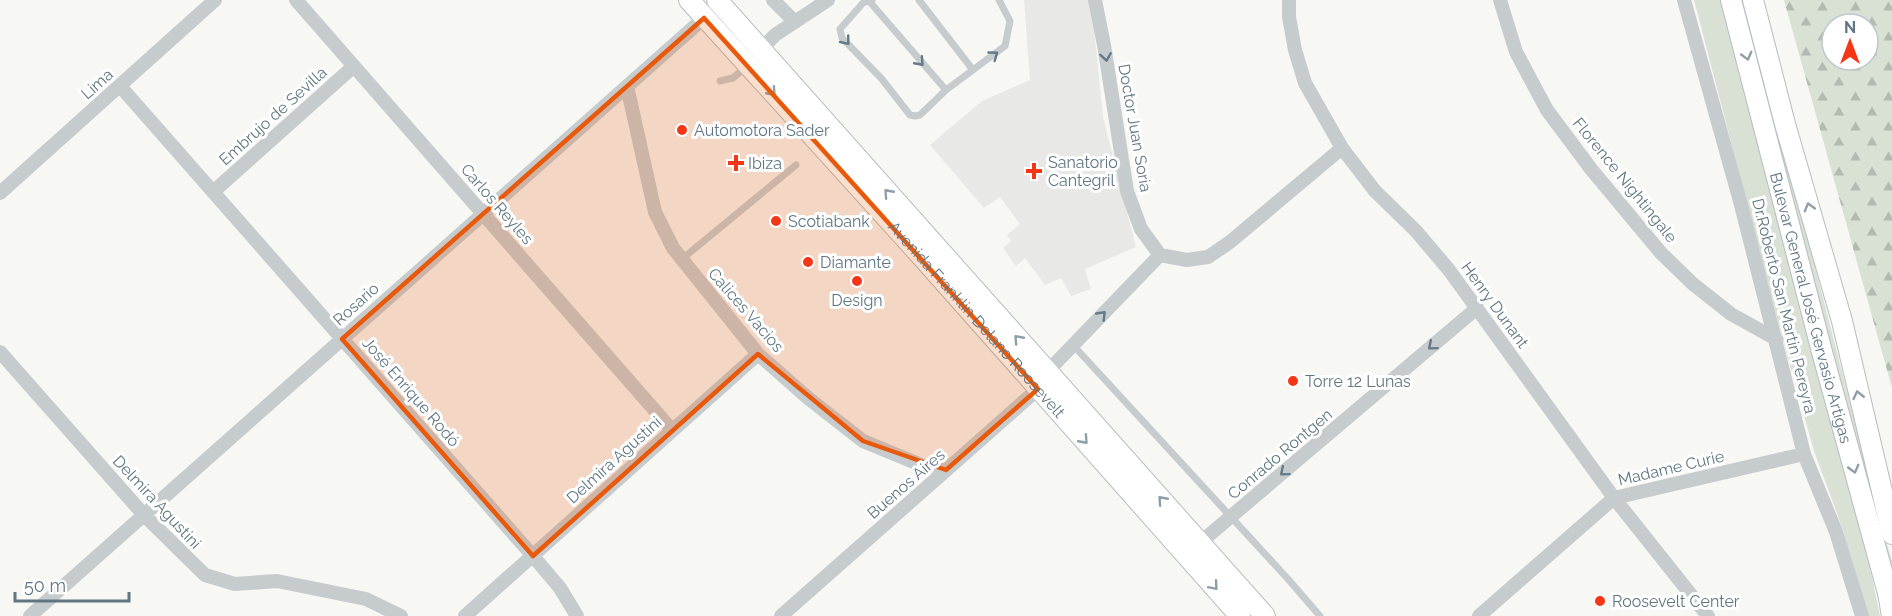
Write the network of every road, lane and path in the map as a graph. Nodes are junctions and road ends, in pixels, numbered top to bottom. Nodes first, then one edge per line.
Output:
1 (215, 0) edge
2 (296, 0) edge
3 (689, 0) edge
4 (717, 0) edge
5 (772, 0) edge
6 (828, 0) edge
7 (919, 0) edge
8 (999, 0) edge
9 (1095, 0) edge
10 (1289, 0) edge
11 (1500, 0) edge
12 (1684, 0) edge
13 (1731, 0) edge
14 (1754, 0) edge
15 (871, 1) edge
16 (704, 18) junction
17 (795, 22) junction
18 (761, 49) junction
19 (354, 66) junction
20 (747, 66) junction
21 (973, 70) junction
22 (720, 81) dead end
23 (120, 86) junction
24 (627, 86) junction
25 (946, 90) junction
26 (1342, 148) junction
27 (796, 165) dead end
28 (213, 192) junction
29 (0, 193) edge
30 (483, 213) junction
31 (1160, 255) junction
32 (681, 259) junction
33 (1477, 308) junction
34 (342, 339) junction
35 (1776, 339) junction
36 (1073, 345) junction
37 (0, 352) edge
38 (758, 354) junction
39 (1043, 380) junction
40 (672, 430) junction
41 (1804, 453) junction
42 (946, 470) junction
43 (1614, 498) junction
44 (144, 515) junction
45 (1231, 518) junction
46 (1892, 534) edge
47 (1193, 549) junction
48 (533, 556) junction
49 (1253, 614) edge
50 (30, 616) edge
51 (401, 616) edge
52 (465, 616) edge
53 (577, 616) edge
54 (781, 616) edge
55 (1320, 616) edge
56 (1479, 616) edge
57 (1708, 616) edge
58 (1862, 616) edge
59 (1892, 616) edge

1 - 23 street, Lima
2 - 19 street, Carlos Reyles
3 - 16 main road, Avenida Franklin Delano Roosevelt
4 - 18 main road, Avenida Franklin Delano Roosevelt
5 - 17 street
6 - 17 street
7 - 21 lane
21 -> 8 lane
9 -> 31 street, Doctor Juan Soria
10 - 26 street, Henry Dunant
11 - 35 street, Florence Nightingale
12 - 35 street, Dr.Roberto San Martin Pereyra
13 -> 59 main road, Bulevar General José Gervasio Artigas
46 -> 14 main road, Bulevar General José Gervasio Artigas
15 -> 25 lane
15 -> 25 lane
16 - 20 main road, Avenida Franklin Delano Roosevelt
16 - 24 street, Rosario
17 - 18 street
18 - 20 street
39 -> 18 main road, Avenida Franklin Delano Roosevelt
19 - 28 street, Embrujo de Sevilla
19 - 30 street, Carlos Reyles
20 - 22 lane
20 -> 39 main road, Avenida Franklin Delano Roosevelt
21 - 25 lane
23 - 28 street, José Enrique Rodó
23 - 29 street, Lima
24 - 30 street, Rosario
24 - 32 street, Calices Vacios
26 - 31 street
26 - 33 street, Henry Dunant
27 - 32 lane
28 - 34 street, José Enrique Rodó
30 - 34 street, Rosario
30 - 40 street, Carlos Reyles
36 -> 31 street, Buenos Aires
32 - 38 street, Calices Vacios
33 - 43 street, Henry Dunant
33 -> 45 street, Conrado Rontgen
34 - 44 street, Rosario
34 - 48 street, José Enrique Rodó
35 - 41 street, Dr.Roberto San Martin Pereyra
36 - 39 street, Buenos Aires
36 - 45 lane
37 - 44 street, Delmira Agustini
38 - 40 street, Delmira Agustini
38 - 42 street, Calices Vacios
39 - 42 street, Buenos Aires
39 - 47 main road, Avenida Franklin Delano Roosevelt
40 - 48 street, Delmira Agustini
41 - 43 street, Madame Curie
41 - 58 street, Dr.Roberto San Martin Pereyra
42 - 54 street, Buenos Aires
43 - 56 street, Madame Curie
43 - 57 street, Henry Dunant
44 - 50 street, Rosario
44 - 51 street, Delmira Agustini
45 - 47 street, Conrado Rontgen
45 - 55 lane
47 - 49 main road, Avenida Franklin Delano Roosevelt
48 - 52 street, Delmira Agustini
48 - 53 street, José Enrique Rodó

